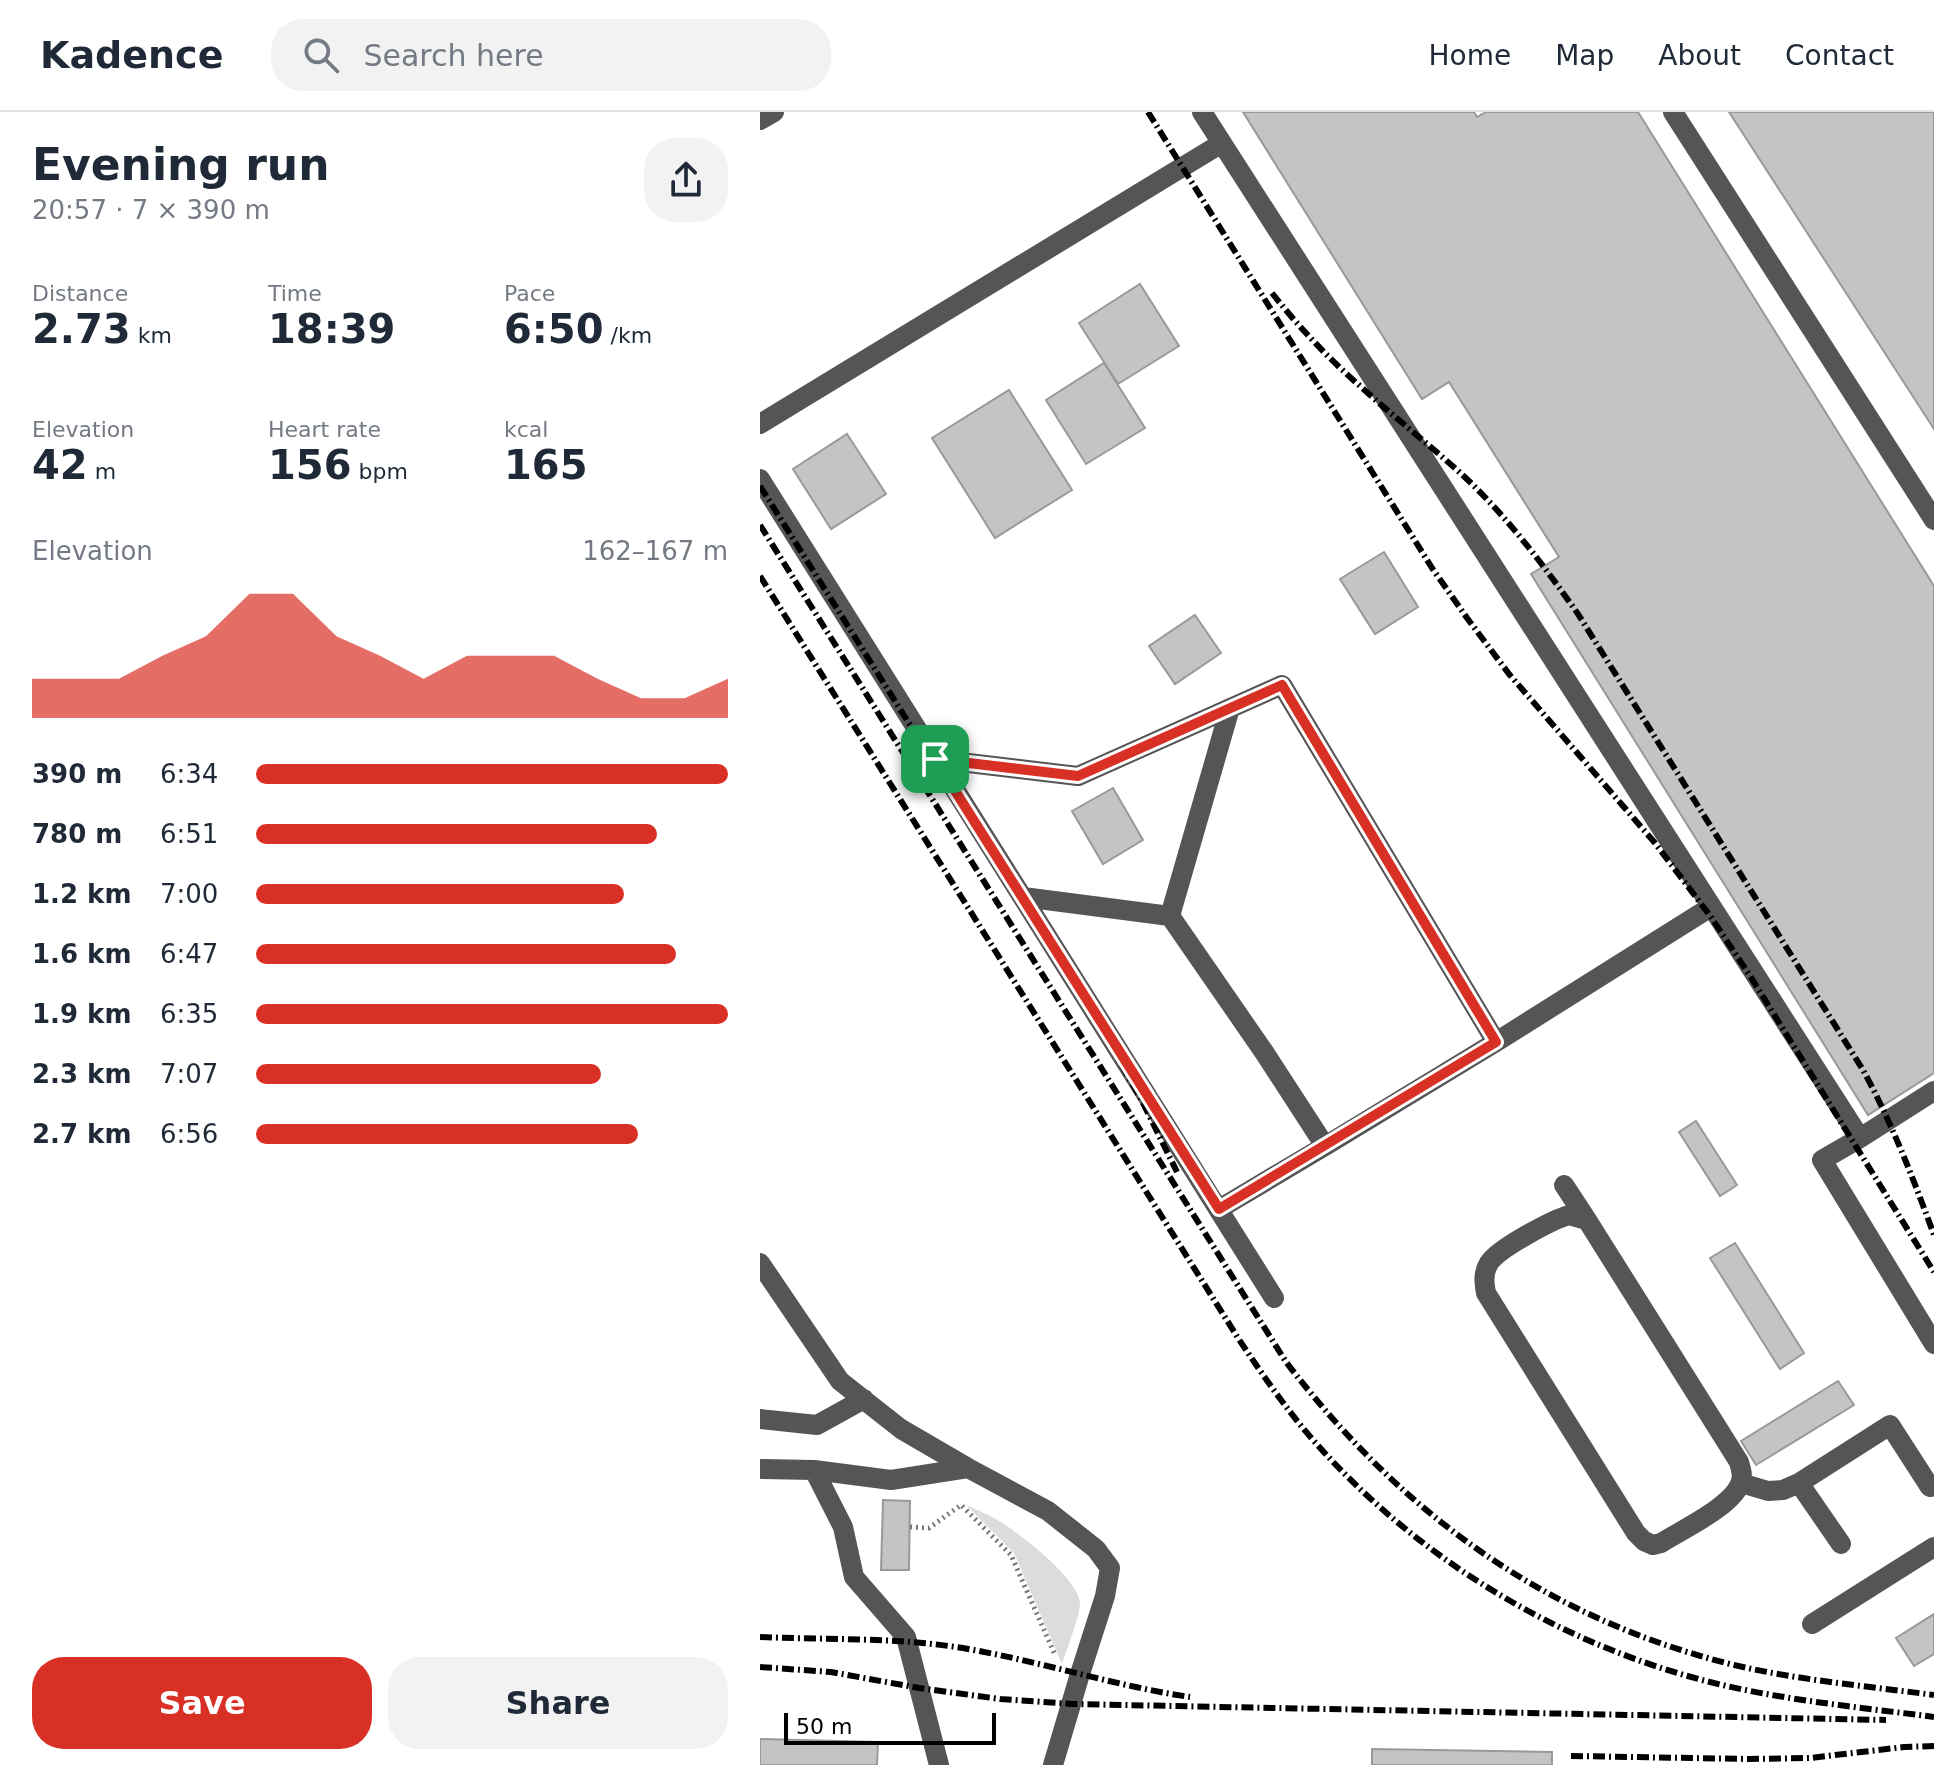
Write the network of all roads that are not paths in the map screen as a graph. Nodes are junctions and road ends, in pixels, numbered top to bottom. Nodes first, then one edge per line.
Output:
1 (774, 112) edge
2 (1202, 112) edge
3 (1673, 112) edge
4 (760, 120) edge
5 (1222, 143) junction
6 (760, 424) edge
7 (760, 479) edge
8 (1934, 520) edge
9 (1230, 708) junction
10 (935, 759) junction
11 (1023, 897) junction
12 (1712, 908) junction
13 (1170, 916) junction
14 (1496, 1042) junction
15 (1934, 1091) edge
16 (1860, 1138) junction
17 (1325, 1146) junction
18 (1564, 1185) dead end
19 (1219, 1209) junction
20 (1587, 1220) junction
21 (760, 1263) edge
22 (1274, 1298) dead end
23 (1934, 1344) edge
24 (864, 1399) junction
25 (760, 1419) edge
26 (968, 1468) junction
27 (760, 1469) edge
28 (814, 1470) junction
29 (1741, 1483) junction
30 (1799, 1483) junction
31 (1930, 1487) dead end
32 (1841, 1544) dead end
33 (1934, 1547) edge
34 (1812, 1624) dead end
35 (939, 1765) edge
36 (1053, 1765) edge

1 - 4 street
2 - 5 street
3 - 8 street
5 - 6 street
5 - 12 street
7 - 10 street
9 - 10 street
9 - 13 street
9 - 14 street
10 - 11 street
11 - 13 street
11 - 19 street
12 - 14 street
12 - 16 street
13 - 17 street
14 - 17 street
15 - 16 street
16 - 23 street
17 - 19 street
18 - 20 street
19 - 22 street
20 - 29 street
20 - 29 street
21 - 24 street
24 - 25 street
24 - 26 street
26 - 28 street
26 - 36 street
27 - 28 street
28 - 35 street
29 - 30 street
30 - 31 street
30 - 32 street
33 - 34 street

